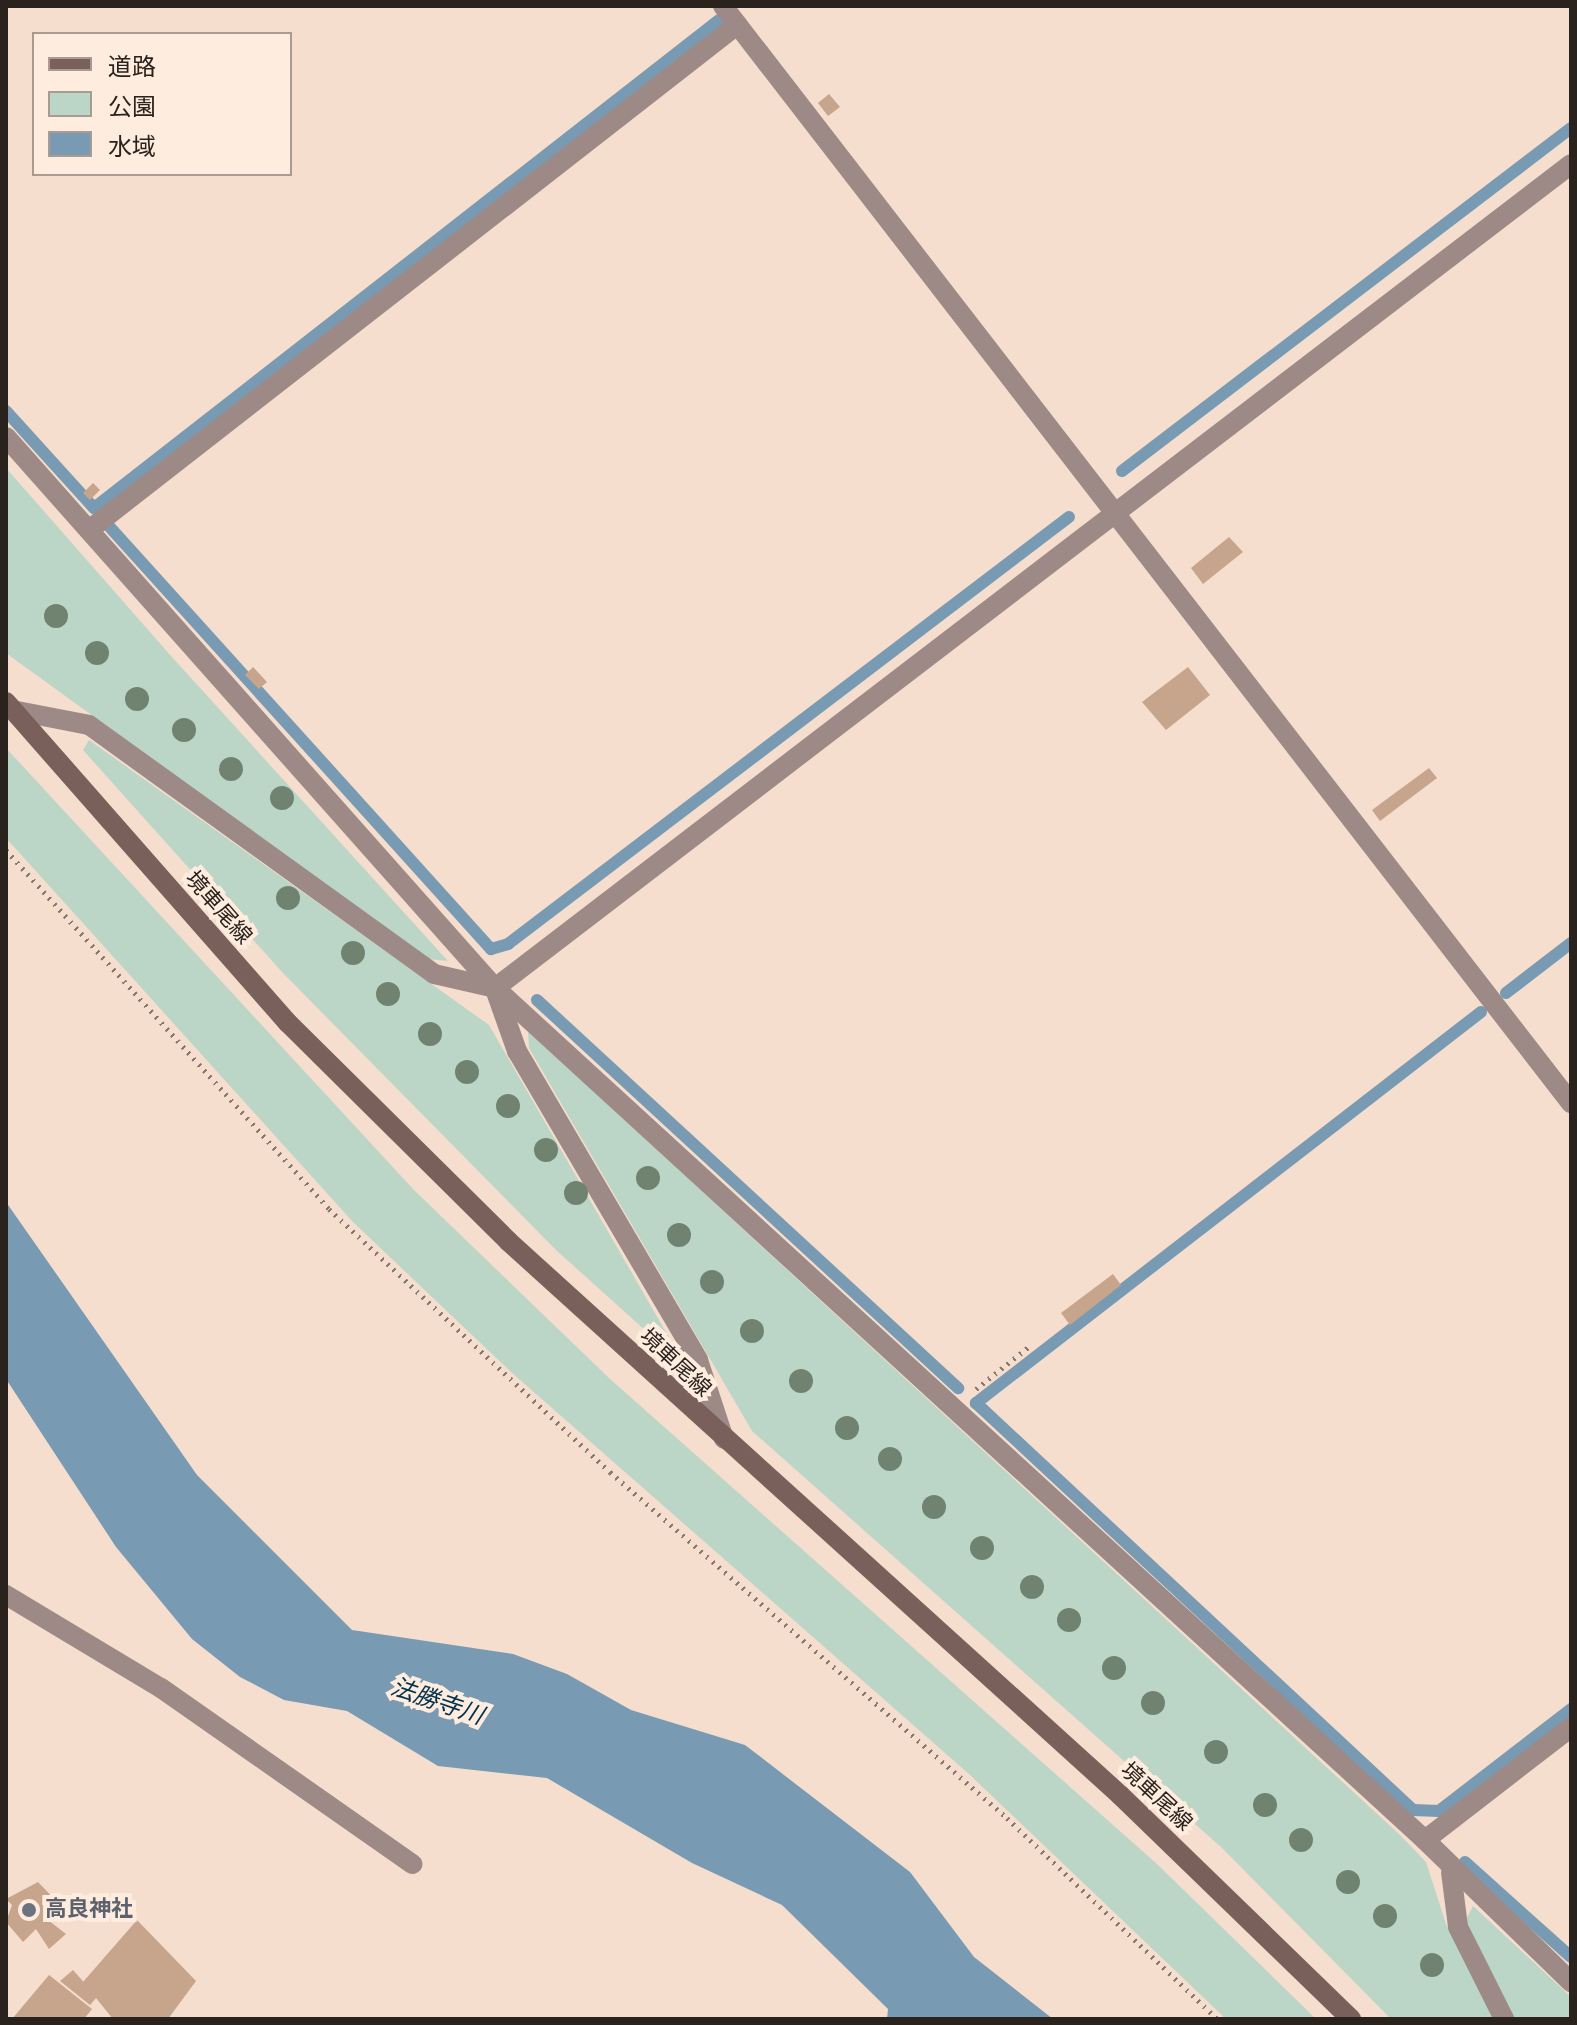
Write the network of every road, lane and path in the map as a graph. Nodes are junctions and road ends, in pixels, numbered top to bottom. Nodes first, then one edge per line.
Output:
1 (723, 6) edge
2 (737, 25) junction
3 (1571, 164) edge
4 (6, 437) edge
5 (1115, 515) junction
6 (89, 530) junction
7 (9, 706) edge
8 (6, 850) edge
9 (495, 988) junction
10 (1571, 1103) edge
11 (1031, 1345) dead end
12 (952, 1408) junction
13 (725, 1441) junction
14 (6, 1595) edge
15 (1571, 1727) edge
16 (1425, 1840) junction
17 (412, 1864) dead end
18 (1451, 1872) junction
19 (1571, 1982) edge
20 (1217, 2019) edge
21 (1351, 2019) edge
22 (1504, 2019) edge

1 - 2 street
2 - 5 street
2 - 6 street
3 - 5 street
4 - 6 street
5 - 9 street
5 - 10 street
6 - 9 street
7 - 9 street
7 - 13 main road, 境車尾線
8 - 20 path
9 - 12 street
9 - 13 street
11 - 12 path
12 - 16 street
13 - 21 main road, 境車尾線
14 - 17 street
15 - 16 street
16 - 18 street
18 - 19 street
18 - 22 street

